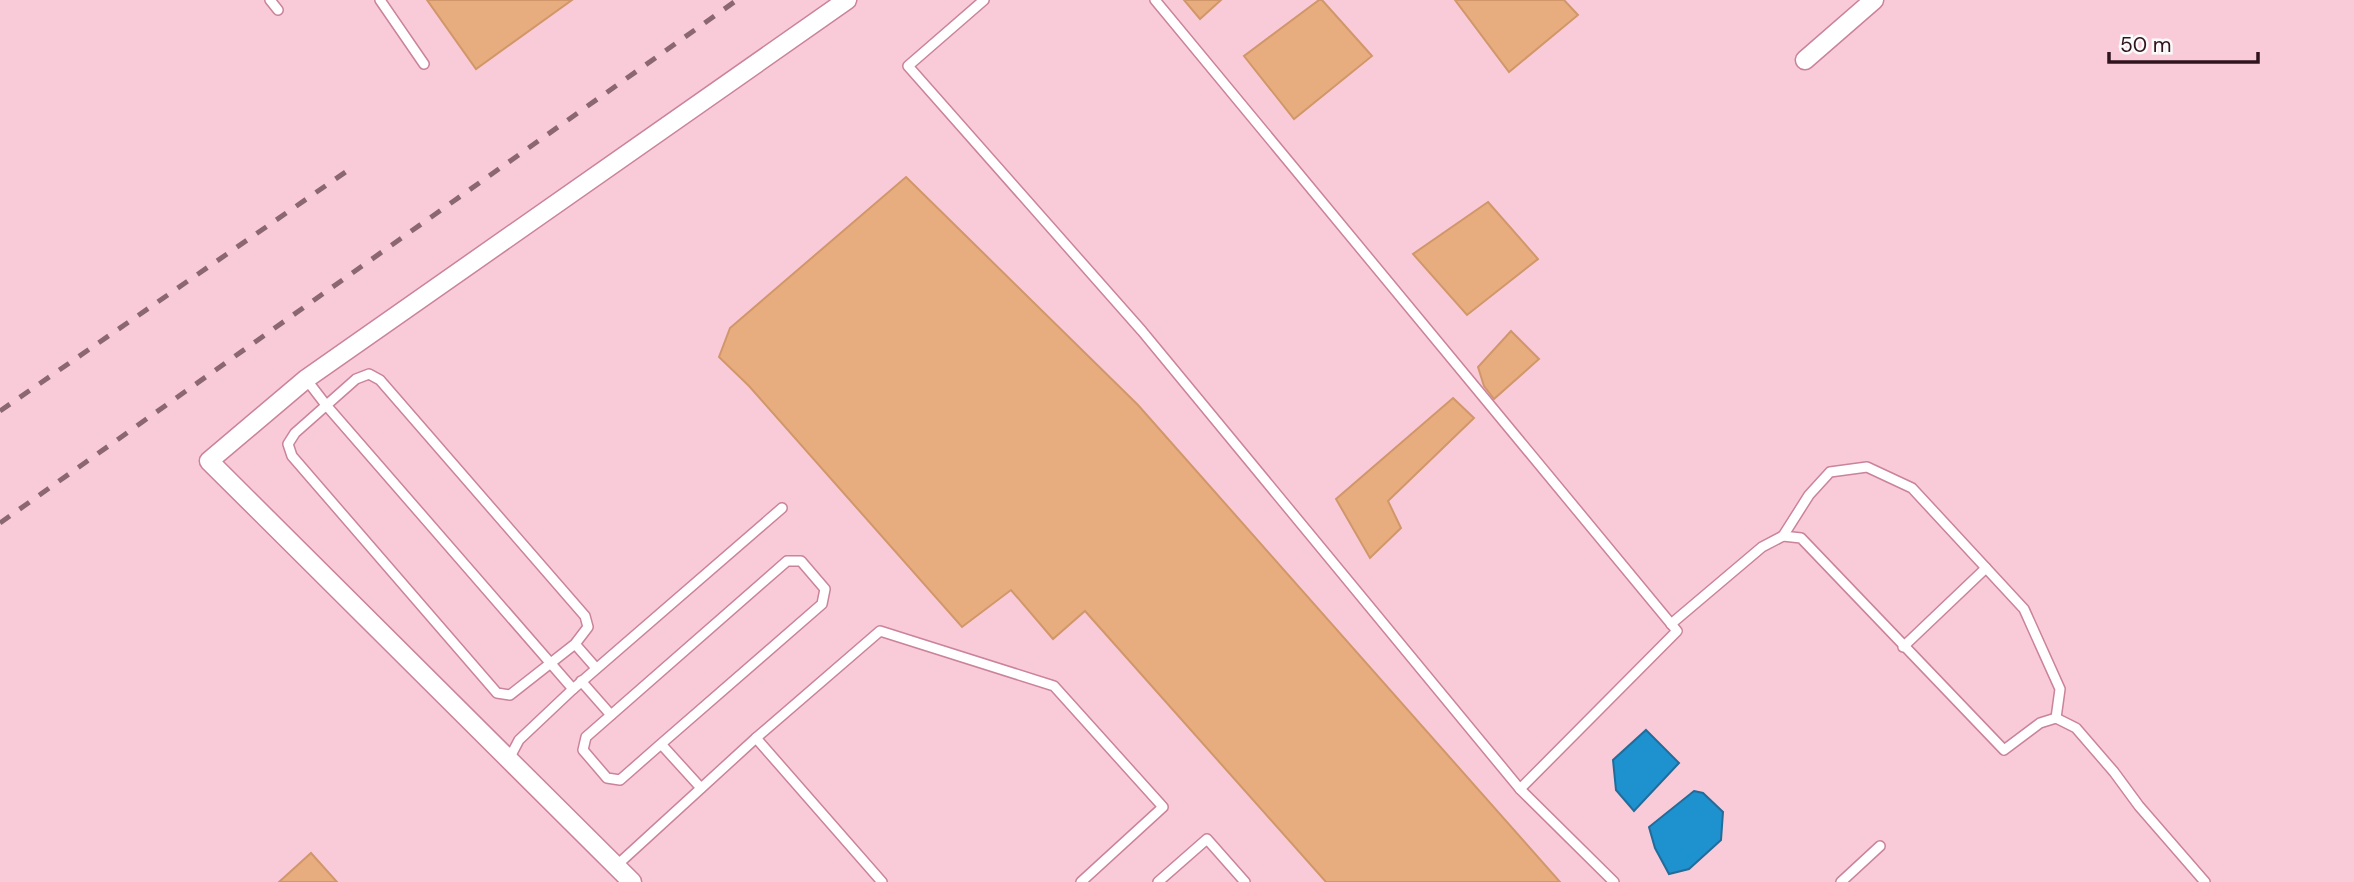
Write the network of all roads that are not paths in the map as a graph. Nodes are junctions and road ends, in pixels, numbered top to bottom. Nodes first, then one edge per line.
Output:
1 (270, 0) edge
2 (380, 0) edge
3 (847, 0) edge
4 (984, 0) edge
5 (1155, 0) edge
6 (1874, 0) edge
7 (278, 10) dead end
8 (1805, 60) dead end
9 (424, 64) dead end
10 (306, 379) junction
11 (326, 405) junction
12 (782, 508) dead end
13 (1783, 536) junction
14 (1986, 568) junction
15 (1671, 624) junction
16 (575, 643) junction
17 (1903, 647) junction
18 (551, 664) junction
19 (596, 668) junction
20 (581, 681) junction
21 (573, 689) junction
22 (611, 715) junction
23 (2056, 718) junction
24 (756, 738) junction
25 (660, 744) junction
26 (509, 759) junction
27 (701, 788) junction
28 (1520, 789) junction
29 (1880, 846) dead end
30 (616, 866) junction
31 (1239, 880) edge
32 (632, 882) edge
33 (882, 882) edge
34 (1080, 882) edge
35 (1158, 882) edge
36 (1614, 882) edge
37 (1841, 882) edge
38 (2205, 882) edge

1 - 7 lane
2 - 9 lane
3 - 10 street
4 - 28 lane
5 - 15 lane
6 - 8 street
10 - 11 lane
10 - 26 street
11 - 16 lane
11 - 18 lane
11 - 18 lane
12 - 19 lane
13 - 14 lane
13 - 15 lane
13 - 17 lane
14 - 17 lane
14 - 23 lane
15 - 28 lane
16 - 18 lane
16 - 19 lane
17 - 23 lane
18 - 21 lane
19 - 20 lane
20 - 21 lane
20 - 22 lane
21 - 26 lane
22 - 25 lane
22 - 25 lane
23 - 38 lane
24 - 27 lane
24 - 33 lane
24 - 34 lane
25 - 27 lane
26 - 30 street
27 - 30 lane
28 - 36 lane
29 - 37 lane
30 - 32 street
31 - 35 lane

